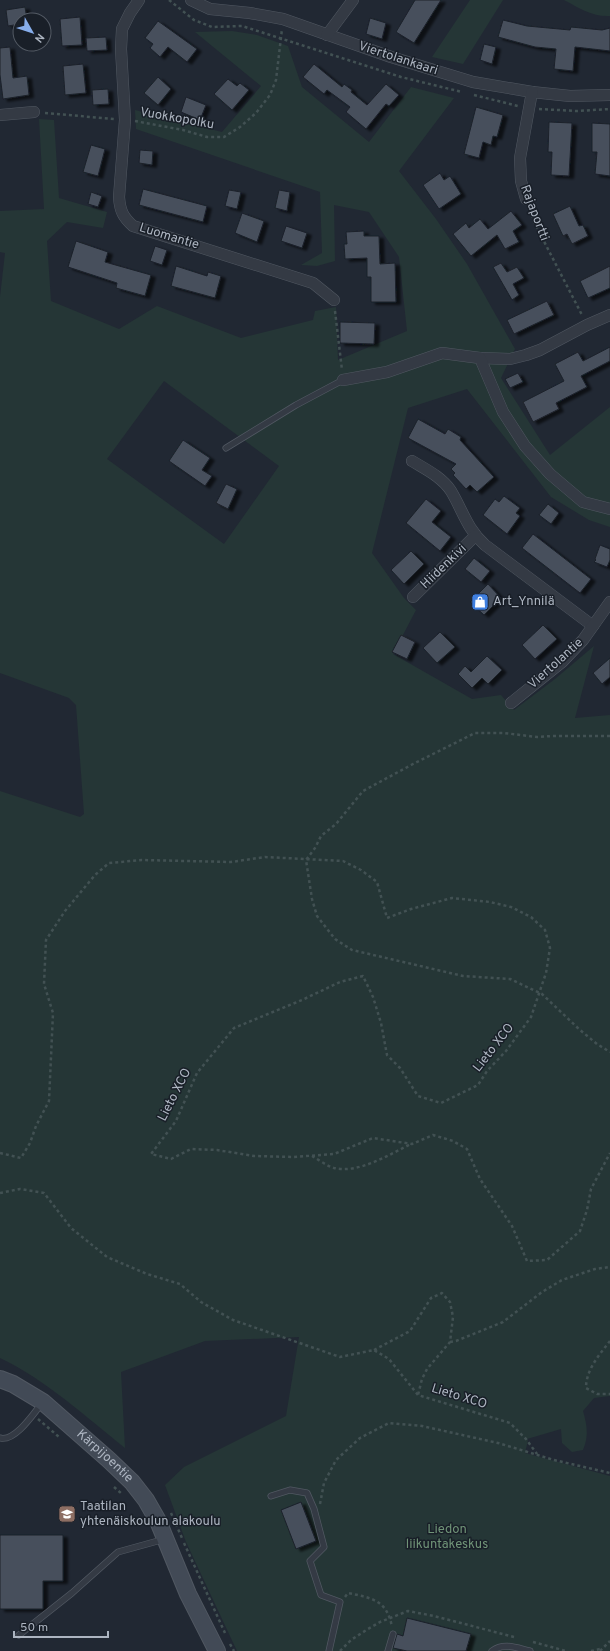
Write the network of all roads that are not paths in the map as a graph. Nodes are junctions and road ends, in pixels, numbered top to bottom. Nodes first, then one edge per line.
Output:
1 (138, 0) edge
2 (191, 0) edge
3 (353, 0) edge
4 (327, 35) junction
5 (532, 92) junction
6 (610, 95) edge
7 (34, 112) road end
8 (0, 115) edge
9 (526, 199) road end
10 (334, 300) road end
11 (610, 315) edge
12 (480, 358) junction
13 (343, 380) joint
14 (226, 448) dead end
15 (412, 461) dead end
16 (610, 509) edge
17 (475, 536) junction
18 (413, 597) dead end
19 (610, 602) edge
20 (593, 626) junction
21 (511, 703) dead end
22 (0, 1379) edge
23 (43, 1402) junction
24 (0, 1438) edge
25 (271, 1496) dead end
26 (165, 1539) junction
27 (393, 1634) dead end
28 (19, 1635) dead end
29 (217, 1651) edge
30 (329, 1651) edge
31 (388, 1651) edge
32 (492, 1651) edge
33 (530, 1651) edge

1 - 10 street, Luomantie
2 - 4 street, Viertolankaari
3 - 4 street
4 - 5 street, Viertolankaari
5 - 6 street, Viertolankaari
5 - 9 street, Rajaportti
7 - 8 street
11 - 12 street
12 - 13 street
12 - 16 street
13 - 14 lane
15 - 17 street
17 - 18 street, Hiidenkivi
17 - 20 street
19 - 20 street, Viertolantie
20 - 21 street, Viertolantie
22 - 23 street, Kärpijoentie
23 - 24 lane
23 - 26 street, Kärpijoentie
25 - 30 lane
26 - 28 lane
26 - 29 street, Kärpijoentie
27 - 31 lane
32 - 33 lane

